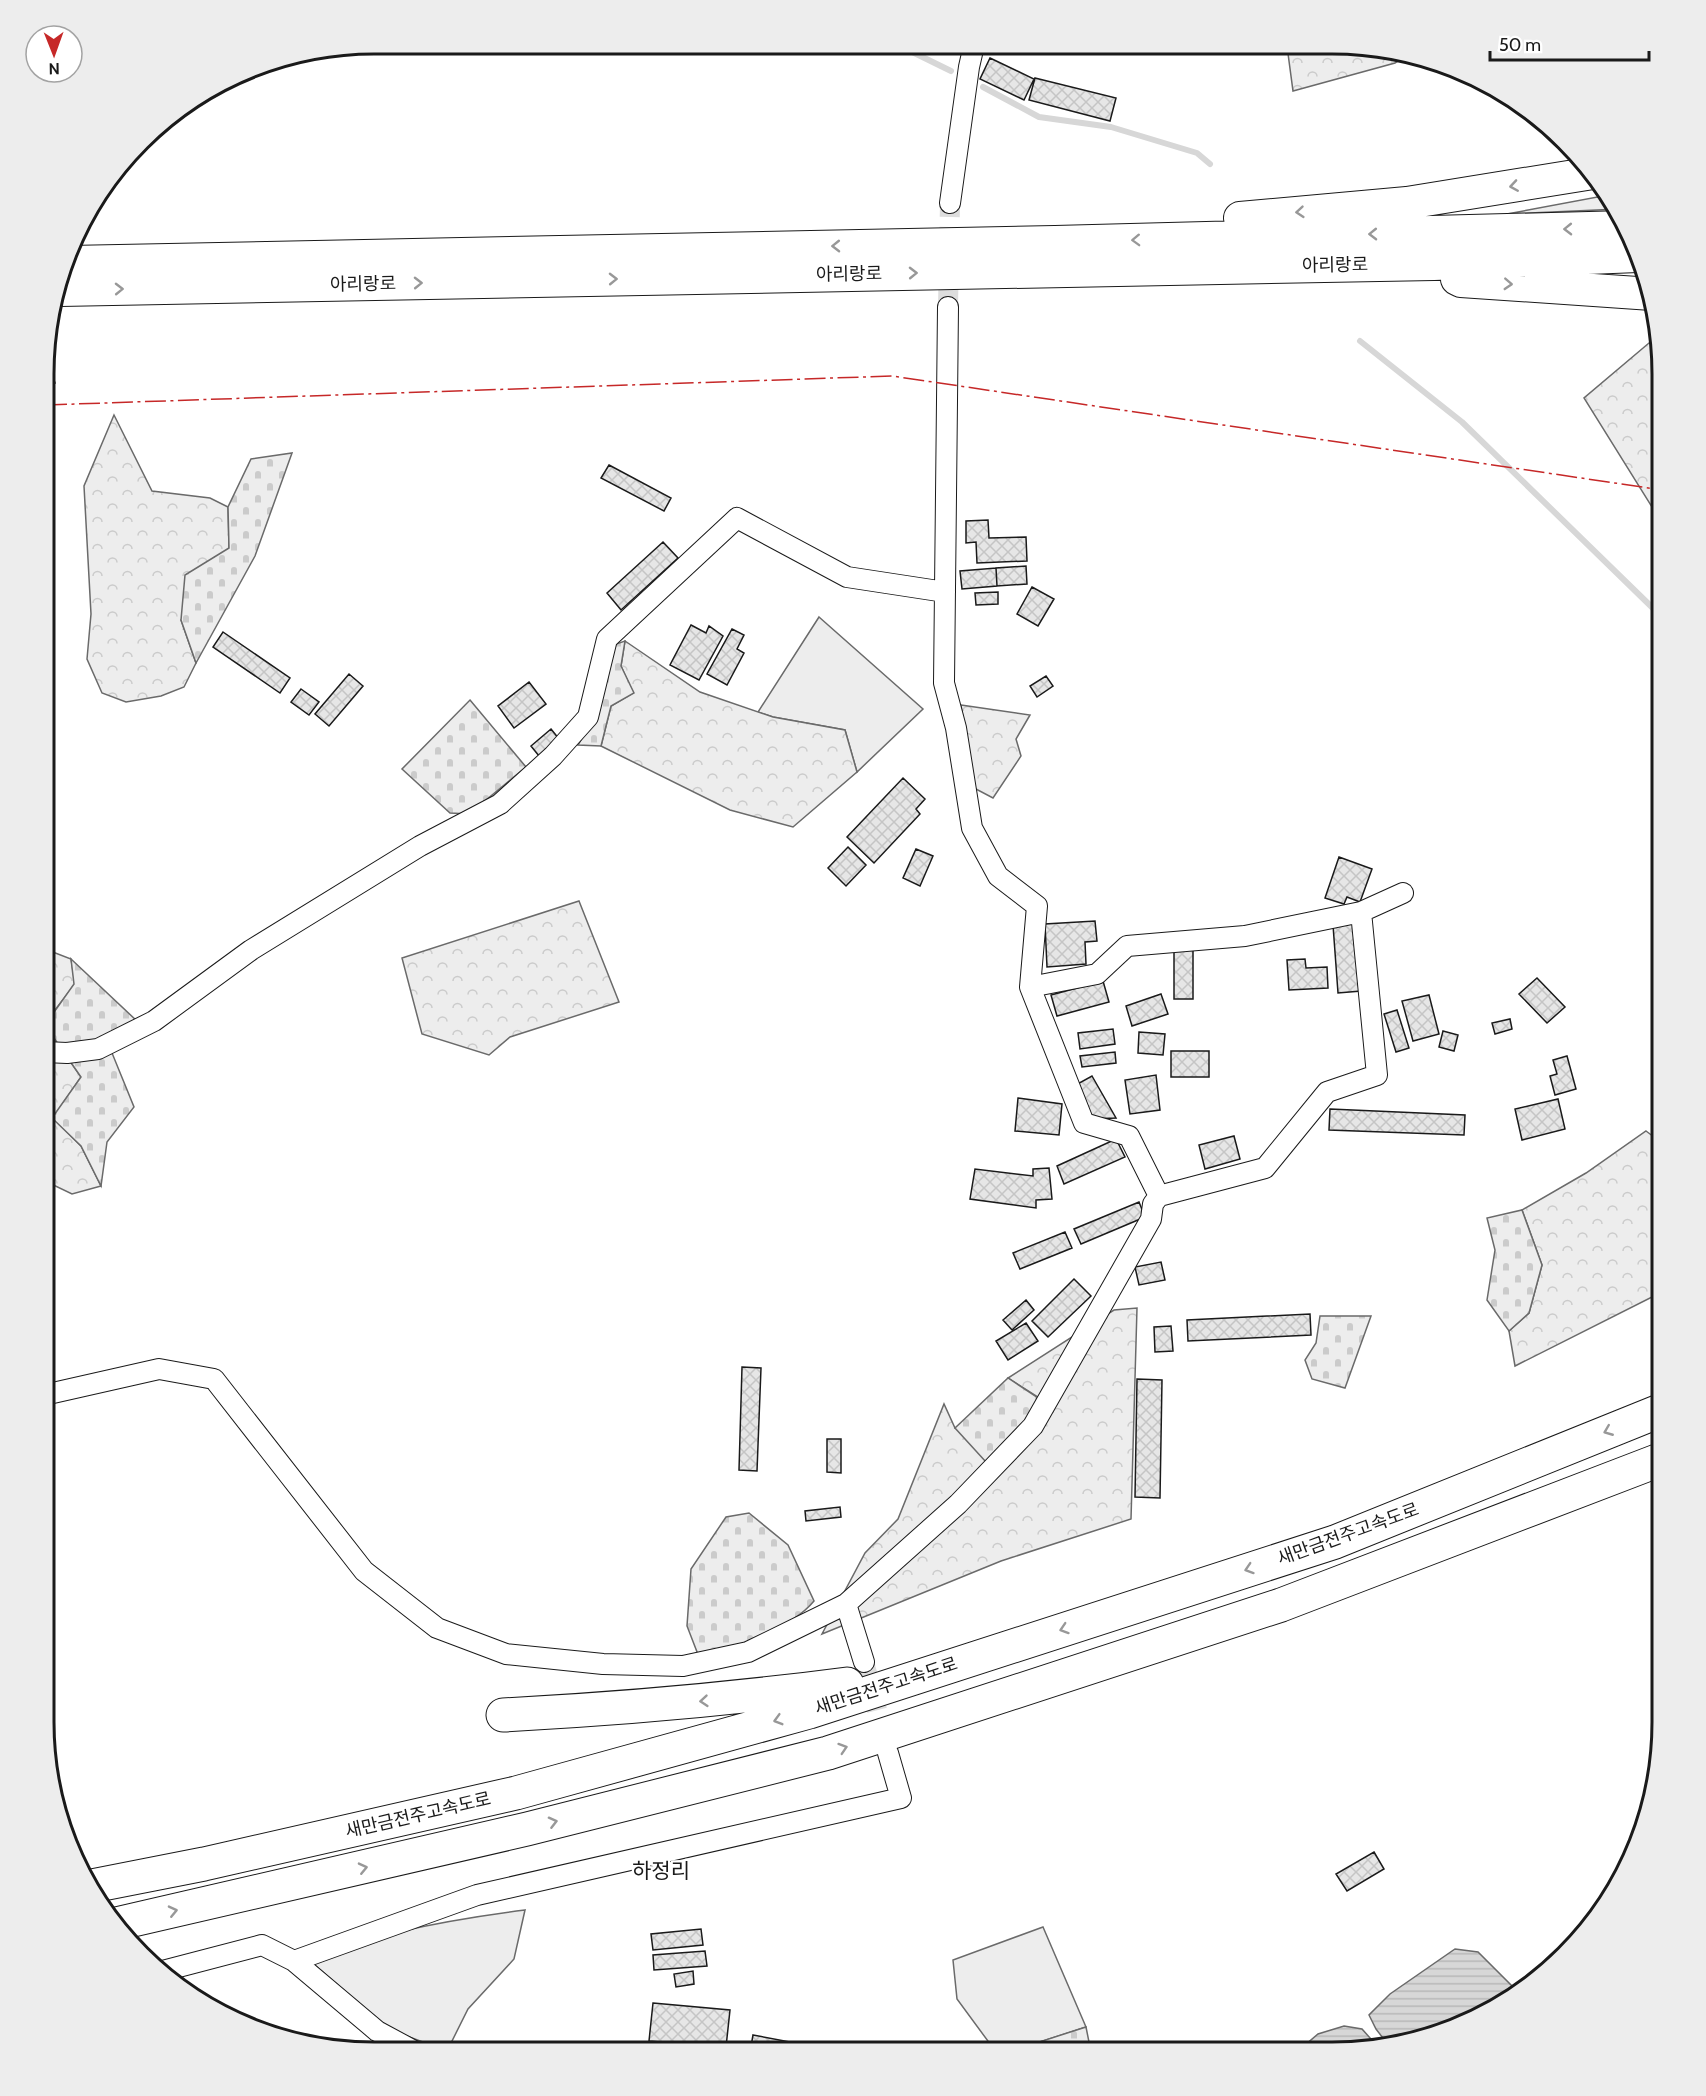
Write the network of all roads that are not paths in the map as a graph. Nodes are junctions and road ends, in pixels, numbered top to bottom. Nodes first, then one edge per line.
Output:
1 (972, 54) edge
2 (1583, 175) edge
3 (950, 203) tunnel mouth
4 (1616, 227) edge
5 (1174, 239) junction
6 (1630, 256) edge
7 (74, 262) edge
8 (1434, 264) junction
9 (65, 290) edge
10 (1642, 293) edge
11 (948, 307) tunnel mouth
12 (945, 592) junction
13 (1403, 893) dead end
14 (1361, 912) junction
15 (1030, 987) junction
16 (54, 1052) edge
17 (1159, 1196) junction
18 (54, 1393) edge
19 (1652, 1414) edge
20 (1652, 1463) edge
21 (846, 1604) junction
22 (864, 1662) tunnel mouth
23 (929, 1673) junction
24 (503, 1715) dead end
25 (888, 1753) tunnel mouth
26 (99, 1885) edge
27 (124, 1922) edge
28 (294, 1961) junction
29 (170, 1969) edge
30 (397, 2042) edge

1 - 3 street
2 -> 5 highway
4 -> 5 highway, 아리랑로
5 -> 7 highway, 아리랑로
6 - 8 highway, 아리랑로
9 -> 8 highway, 아리랑로
8 -> 10 highway
11 - 12 street
12 - 15 street
12 - 16 street
13 - 14 street
14 - 15 street
14 - 17 street
15 - 17 street
17 - 21 street
18 - 21 street
19 -> 23 highway, 새만금전주고속도로
27 -> 20 highway
21 - 22 street
23 -> 24 highway
23 -> 26 highway, 새만금전주고속도로
25 - 28 street
28 - 29 street
28 - 30 street

